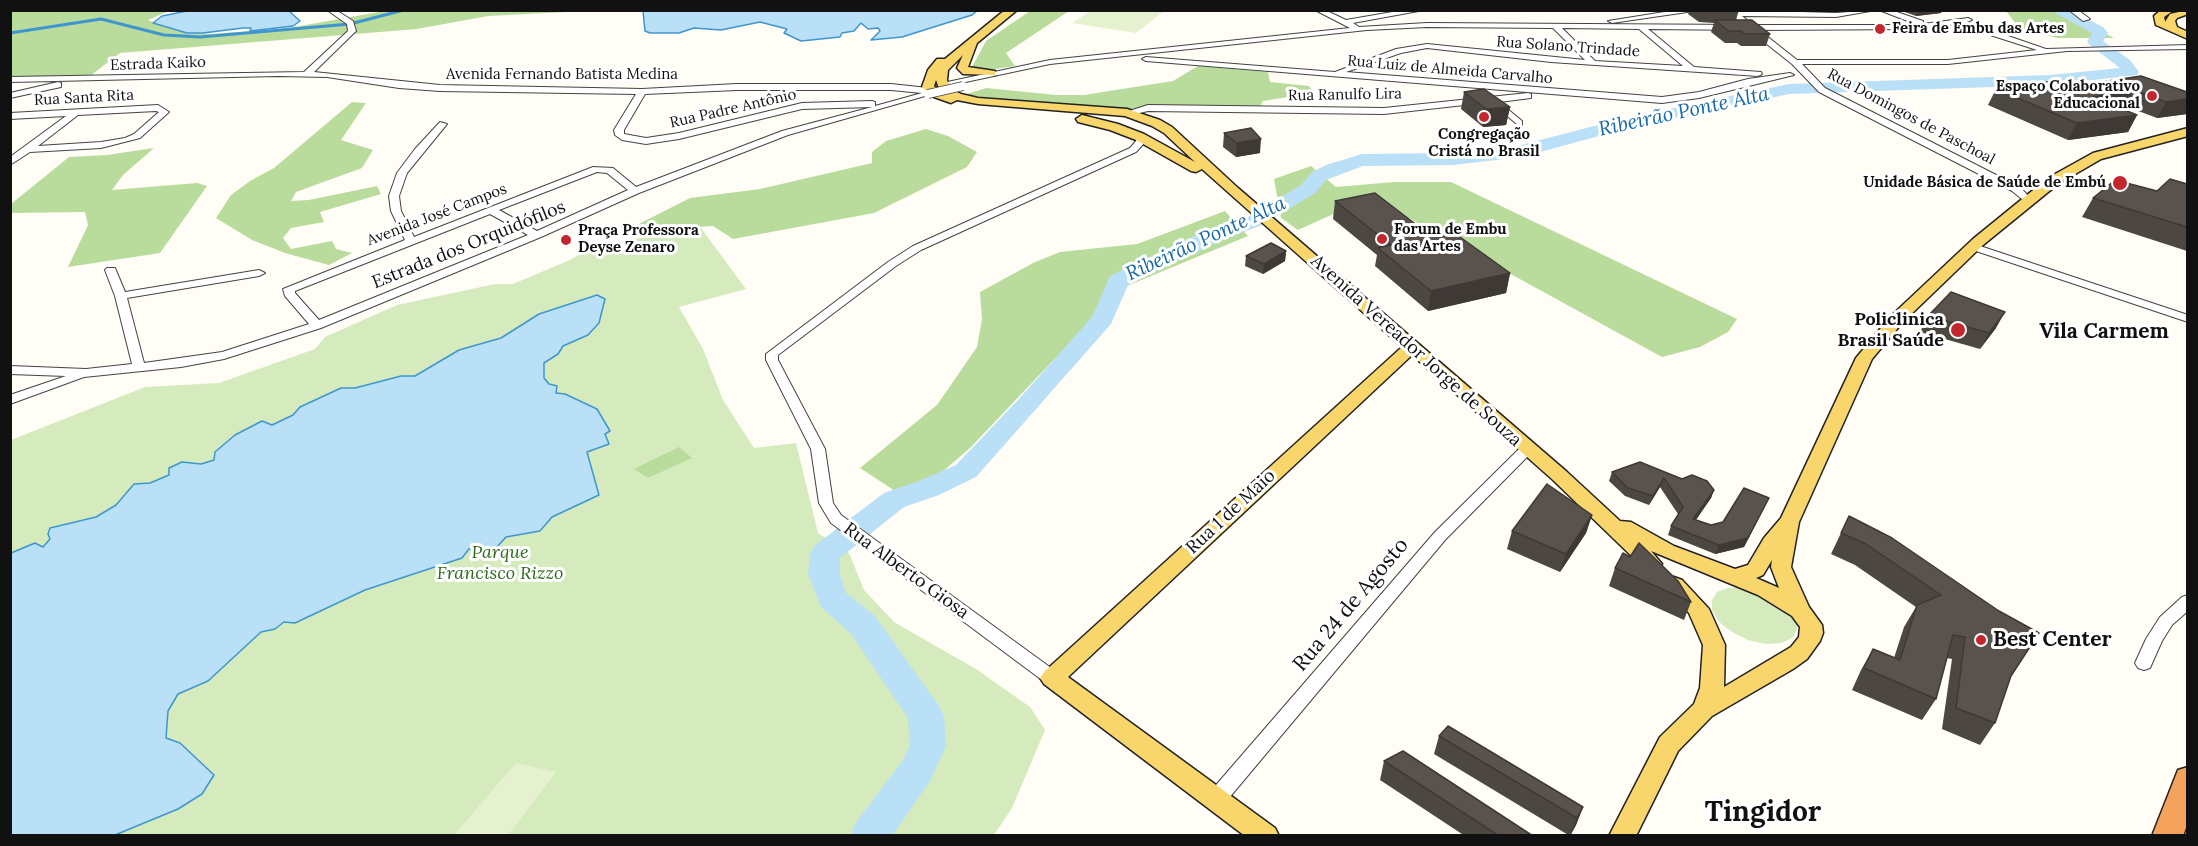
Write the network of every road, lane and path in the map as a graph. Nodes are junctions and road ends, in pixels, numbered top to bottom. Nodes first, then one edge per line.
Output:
1 (1003, 10) edge
2 (1012, 10) edge
3 (1318, 10) edge
4 (1421, 10) edge
5 (1698, 10) edge
6 (1873, 10) edge
7 (1882, 10) edge
8 (2073, 10) edge
9 (2169, 10) edge
10 (2187, 11) edge
11 (1731, 12) edge
12 (338, 13) edge
13 (1780, 13) edge
14 (2086, 19) dead end
15 (1968, 20) dead end
16 (1345, 22) junction
17 (1958, 22) junction
18 (1928, 26) junction
19 (1556, 27) junction
20 (1566, 27) junction
21 (1642, 28) junction
22 (1752, 28) junction
23 (1330, 29) junction
24 (1354, 29) junction
25 (2174, 31) junction
26 (2187, 36) edge
27 (975, 39) junction
28 (2187, 47) edge
29 (2047, 50) junction
30 (1161, 56) junction
31 (1084, 59) junction
32 (1050, 62) junction
33 (1795, 62) junction
34 (1593, 63) junction
35 (1070, 65) junction
36 (1692, 70) junction
37 (991, 73) junction
38 (1334, 74) junction
39 (1740, 74) junction
40 (306, 75) junction
41 (1791, 75) junction
42 (1805, 75) junction
43 (86, 79) junction
44 (10, 80) edge
45 (1748, 82) junction
46 (933, 87) junction
47 (642, 92) junction
48 (1563, 93) junction
49 (10, 96) edge
50 (1491, 100) junction
51 (895, 103) junction
52 (1169, 108) junction
53 (75, 113) junction
54 (1127, 113) junction
55 (10, 116) edge
56 (1519, 123) dead end
57 (443, 124) dead end
58 (1114, 126) junction
59 (1168, 130) junction
60 (2187, 132) edge
61 (1140, 137) junction
62 (28, 149) junction
63 (10, 162) edge
64 (1998, 180) junction
65 (2043, 188) junction
66 (635, 191) junction
67 (1233, 191) junction
68 (2028, 201) junction
69 (491, 210) junction
70 (537, 235) junction
71 (410, 240) junction
72 (1974, 247) junction
73 (111, 270) dead end
74 (259, 273) dead end
75 (121, 296) junction
76 (2187, 319) edge
77 (317, 325) junction
78 (1411, 347) junction
79 (1394, 362) junction
80 (1429, 363) junction
81 (139, 367) junction
82 (10, 370) edge
83 (86, 373) junction
84 (10, 400) edge
85 (1527, 449) junction
86 (1598, 511) junction
87 (1790, 521) junction
88 (1735, 577) junction
89 (2187, 601) edge
90 (1800, 611) junction
91 (2144, 663) dead end
92 (1052, 678) junction
93 (1704, 709) junction
94 (2187, 779) edge
95 (1217, 798) junction
96 (1266, 836) edge
97 (1622, 836) edge
98 (2167, 836) edge

1 - 46 main road
2 - 27 main road
3 - 16 street
4 - 16 street
5 - 20 street
6 - 13 street
7 - 18 street
8 - 14 street
9 - 25 main road
10 - 25 main road
11 - 13 street
11 - 22 street, Rua Domingos de Paschoal
12 - 40 street
15 - 17 street
16 - 23 street
16 - 24 street
17 - 18 street
17 - 29 street
18 - 22 street
19 - 20 street
19 - 24 street
19 - 34 street
20 - 21 street
21 - 22 street
21 - 36 street
22 - 33 street, Rua Domingos de Paschoal
23 - 24 street
23 - 30 street
25 - 26 main road
27 - 37 main road
27 - 46 main road
28 - 29 street
29 - 33 street
30 - 31 street, Rua Luiz de Almeida Carvalho
30 - 38 street, Rua Luiz de Almeida Carvalho
31 - 32 street, Rua Luiz de Almeida Carvalho
31 - 35 street
32 - 35 street
32 - 37 street
33 - 42 street, Rua Domingos de Paschoal
34 - 36 street, Rua Solano Trindade
34 - 38 street, Rua Solano Trindade
35 - 46 street, bridge
36 - 39 street, Rua Solano Trindade
37 - 46 street
38 - 48 street, Rua Luiz de Almeida Carvalho
39 - 41 street, Rua Solano Trindade
39 - 45 street
40 - 43 street, Estrada Kaiko
40 - 47 street, Avenida Fernando Batista Medina
41 - 42 street, Rua Solano Trindade
41 - 45 street, Rua Luiz de Almeida Carvalho
42 - 64 street, Rua Domingos de Paschoal
43 - 44 street, Estrada Kaiko
43 - 49 street
45 - 48 street, Rua Luiz de Almeida Carvalho
46 - 47 street, Avenida Fernando Batista Medina
46 - 51 street, Estrada dos Orquidófilos
46 - 54 main road, Avenida Vereador Jorge de Souza
46 - 58 main road, Avenida Vereador Jorge de Souza
47 - 51 street, Rua Padre Antônio
48 - 50 street, Rua Ranulfo Lira
50 - 52 street, Rua Ranulfo Lira
50 - 56 street
51 - 66 street, Estrada dos Orquidófilos
52 - 54 street, Rua Ranulfo Lira
52 - 59 street
53 - 55 street, Rua Santa Rita
53 - 62 street
53 - 62 street, Rua Santa Rita
54 - 58 main road
54 - 59 main road, Avenida Vereador Jorge de Souza
57 - 71 street
58 - 61 main road, Avenida Vereador Jorge de Souza
59 - 61 main road
59 - 67 main road, Avenida Vereador Jorge de Souza
60 - 65 main road
61 - 67 main road, Avenida Vereador Jorge de Souza
61 - 92 street, Rua Alberto Giosa
62 - 63 street
64 - 65 street, Rua Domingos de Paschoal
64 - 68 street, Rua Domingos de Paschoal
65 - 68 main road
66 - 69 street, Avenida José Campos
66 - 70 street, Estrada dos Orquidófilos
67 - 78 main road, Avenida Vereador Jorge de Souza
68 - 72 main road
69 - 70 street
69 - 71 street, Avenida José Campos
70 - 77 street, Estrada dos Orquidófilos
71 - 77 street, Avenida José Campos
72 - 76 street
72 - 87 main road
73 - 75 street
74 - 75 street
75 - 81 street
77 - 81 street, Estrada dos Orquidófilos
78 - 79 main road, Rua 1 de Maio
78 - 80 main road, Avenida Vereador Jorge de Souza
79 - 80 main road
79 - 92 main road, Rua 1 de Maio
80 - 85 main road, Avenida Vereador Jorge de Souza
81 - 83 street, Estrada dos Orquidófilos
82 - 83 street, Estrada dos Orquidófilos
83 - 84 street
85 - 86 main road, Avenida Vereador Jorge de Souza
85 - 95 street, Rua 24 de Agosto
86 - 88 main road, Avenida Vereador Jorge de Souza
86 - 93 main road, Avenida Vereador Jorge de Souza
87 - 88 main road
87 - 90 main road
88 - 90 main road, Avenida Vereador Jorge de Souza
89 - 91 street
90 - 93 main road
92 - 95 main road, Rua Alberto Giosa
93 - 97 main road
94 - 98 highway
95 - 96 main road, Rua Alberto Giosa

